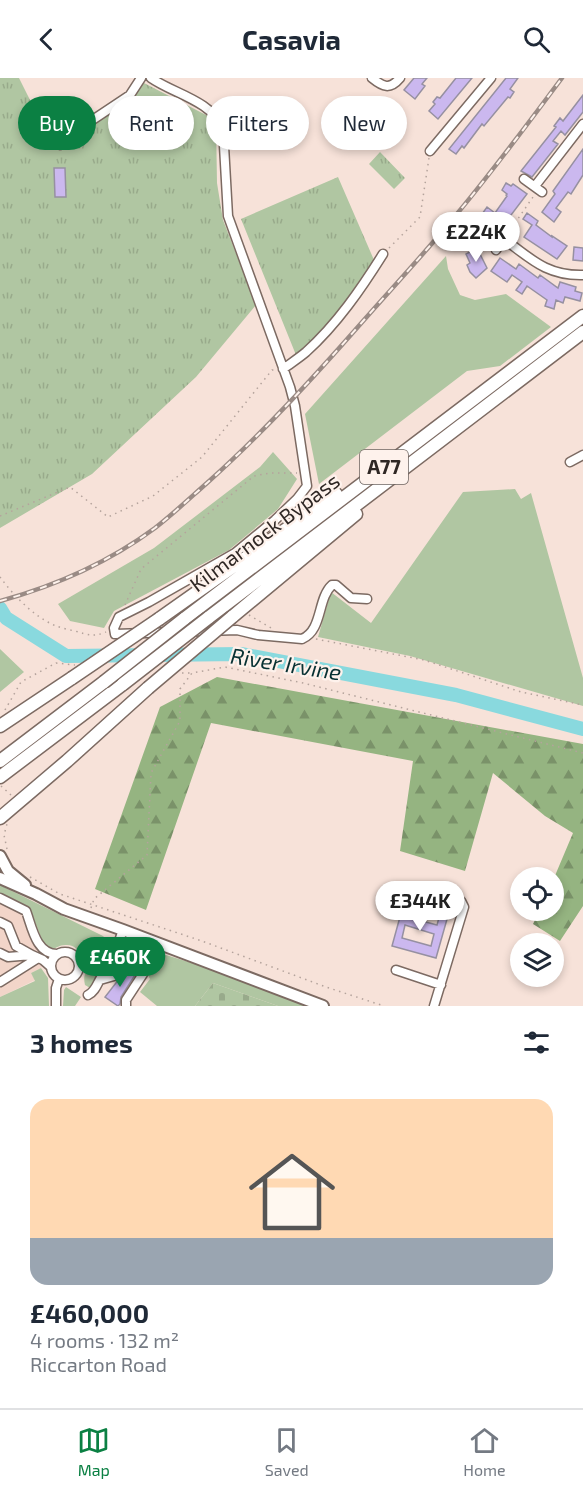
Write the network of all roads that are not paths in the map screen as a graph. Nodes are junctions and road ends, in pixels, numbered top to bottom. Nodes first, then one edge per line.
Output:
1 (141, 78) edge
2 (150, 78) edge
3 (372, 78) edge
4 (400, 78) edge
5 (491, 78) edge
6 (96, 117) edge
7 (583, 124) edge
8 (430, 151) road end
9 (524, 179) dead end
10 (511, 228) road end
11 (504, 239) junction
12 (496, 250) dead end
13 (383, 254) road end
14 (583, 275) edge
15 (583, 316) edge
16 (583, 332) edge
17 (283, 369) junction
18 (489, 396) junction
19 (583, 455) edge
20 (570, 462) dead end
21 (367, 599) dead end
22 (0, 726) edge
23 (0, 761) edge
24 (0, 777) edge
25 (4, 819) edge
26 (4, 856) edge
27 (0, 878) edge
28 (419, 891) dead end
29 (36, 894) junction
30 (0, 898) edge
31 (0, 922) edge
32 (123, 930) junction
33 (0, 953) edge
34 (57, 954) junction
35 (35, 956) junction
36 (79, 965) junction
37 (51, 967) junction
38 (396, 970) dead end
39 (59, 979) junction
40 (0, 982) edge
41 (441, 985) junction
42 (88, 995) dead end
43 (56, 1006) edge
44 (126, 1006) edge
45 (323, 1006) edge
46 (434, 1006) edge

1 - 6 street
2 - 17 street
3 - 4 street
5 - 8 street
7 - 9 street
10 - 11 street
11 - 12 street
11 - 14 street
13 - 17 street
15 - 18 highway, Kilmarnock Bypass / A77
16 - 18 highway, Kilmarnock Bypass / A77
17 - 21 street
18 - 22 highway, A77, bridge
18 - 23 highway, Kilmarnock Bypass / A77, bridge
18 - 24 highway, Kilmarnock Bypass / A77, bridge
18 - 25 highway, A77, bridge
19 - 20 street
26 - 29 main road
27 - 29 main road
28 - 41 street
29 - 32 main road
30 - 34 street
31 - 35 street
32 - 36 street
32 - 45 main road
33 - 35 street
34 - 36 street
34 - 37 street
35 - 37 street
35 - 40 street
36 - 39 street
37 - 39 street
38 - 41 street
39 - 43 street
41 - 46 street
42 - 44 street

